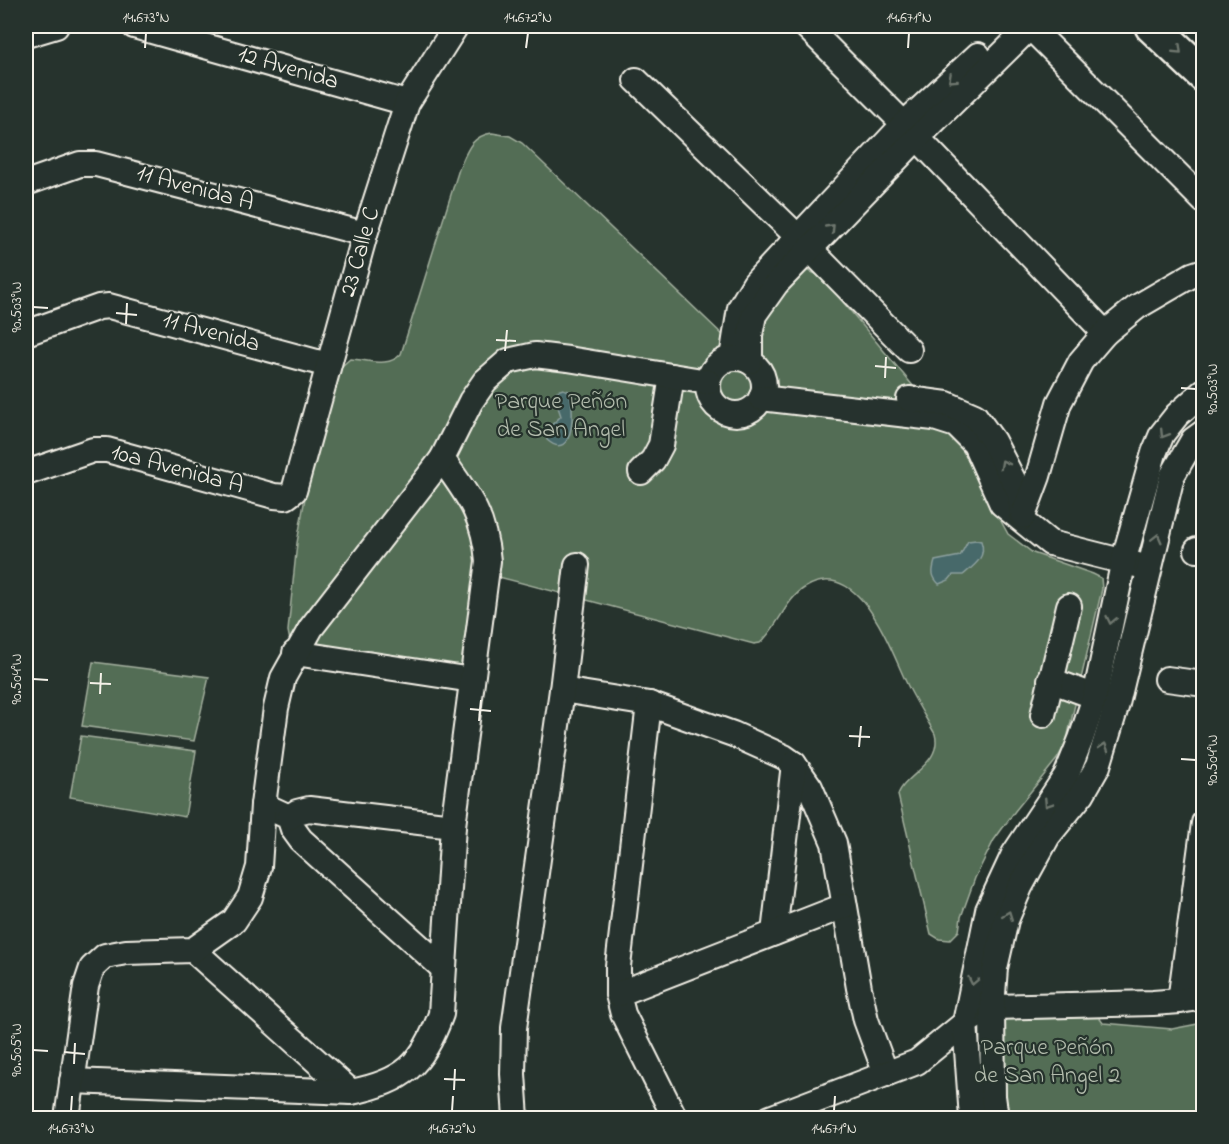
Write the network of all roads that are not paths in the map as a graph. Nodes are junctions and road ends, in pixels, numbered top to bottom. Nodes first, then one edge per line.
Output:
1 (56, 26) edge
2 (134, 26) edge
3 (456, 26) edge
4 (806, 26) edge
5 (1023, 26) edge
6 (1152, 26) edge
7 (26, 35) edge
8 (1203, 75) edge
9 (636, 80) dead end
10 (407, 103) junction
11 (910, 131) junction
12 (26, 183) edge
13 (1203, 201) edge
14 (365, 234) junction
15 (804, 243) junction
16 (1203, 271) edge
17 (26, 333) edge
18 (1105, 333) junction
19 (909, 351) dead end
20 (741, 359) junction
21 (328, 365) junction
22 (672, 376) junction
23 (708, 382) junction
24 (763, 391) junction
25 (1203, 391) edge
26 (1203, 432) edge
27 (442, 459) junction
28 (641, 472) dead end
29 (26, 473) edge
30 (294, 490) joint
31 (1022, 518) junction
32 (1124, 561) junction
33 (577, 565) dead end
34 (1150, 569) junction
35 (1069, 606) dead end
36 (295, 653) junction
37 (1167, 679) dead end
38 (472, 680) junction
39 (1050, 680) junction
40 (1203, 684) edge
41 (562, 690) junction
42 (1095, 697) junction
43 (649, 704) junction
44 (1117, 704) junction
45 (1042, 715) dead end
46 (794, 764) junction
47 (263, 805) junction
48 (289, 817) junction
49 (1203, 823) edge
50 (453, 825) junction
51 (844, 906) junction
52 (774, 933) junction
53 (193, 950) junction
54 (443, 968) junction
55 (618, 994) junction
56 (1203, 997) edge
57 (1180, 1001) junction
58 (992, 1007) junction
59 (965, 1023) junction
60 (886, 1074) junction
61 (72, 1081) junction
62 (351, 1092) junction
63 (67, 1119) edge
64 (516, 1119) edge
65 (675, 1119) edge
66 (771, 1119) edge
67 (972, 1119) edge
68 (996, 1119) edge

1 - 7 street
2 - 10 street, 12 Avenida
3 - 10 street, 23 Calle C
4 - 11 street
5 - 11 street
5 - 13 street
6 -> 8 street
9 - 15 street
10 - 14 street, 23 Calle C
11 - 15 street
11 - 18 street
12 - 14 street, 11 Avenida A
14 - 21 street, 23 Calle C
15 - 19 street
15 - 20 street
16 - 18 street
17 - 21 street, 11 Avenida
18 - 31 street
20 - 23 street
20 - 24 street
21 - 30 street, 23 Calle C
22 - 23 street
22 - 27 street
22 - 28 street
23 - 24 street
24 - 31 street
25 -> 32 street
34 -> 26 street
27 - 36 street
27 - 38 street
29 - 30 street, 10a Avenida A
31 - 32 street
32 - 34 street
32 -> 42 street
33 - 41 street
34 - 44 street
35 - 39 street
36 - 38 street
36 - 47 street
37 - 40 street
38 - 50 street
39 - 42 street
39 - 45 street
41 - 43 street
41 - 64 street
42 - 44 street
42 -> 59 street
43 - 46 street
43 - 55 street
58 -> 44 street
46 - 51 street
46 - 52 street
47 - 48 street
47 - 53 street
48 - 50 street
48 - 54 street
49 - 57 street
50 - 54 street
51 - 52 street
51 - 60 street
52 - 55 street
53 - 61 street
53 - 62 street
54 - 62 street
55 - 65 street
56 - 57 street
57 - 58 street
58 - 59 street
58 - 68 street
59 - 60 street
59 - 67 street
60 - 66 street
61 - 62 street
61 - 63 street

